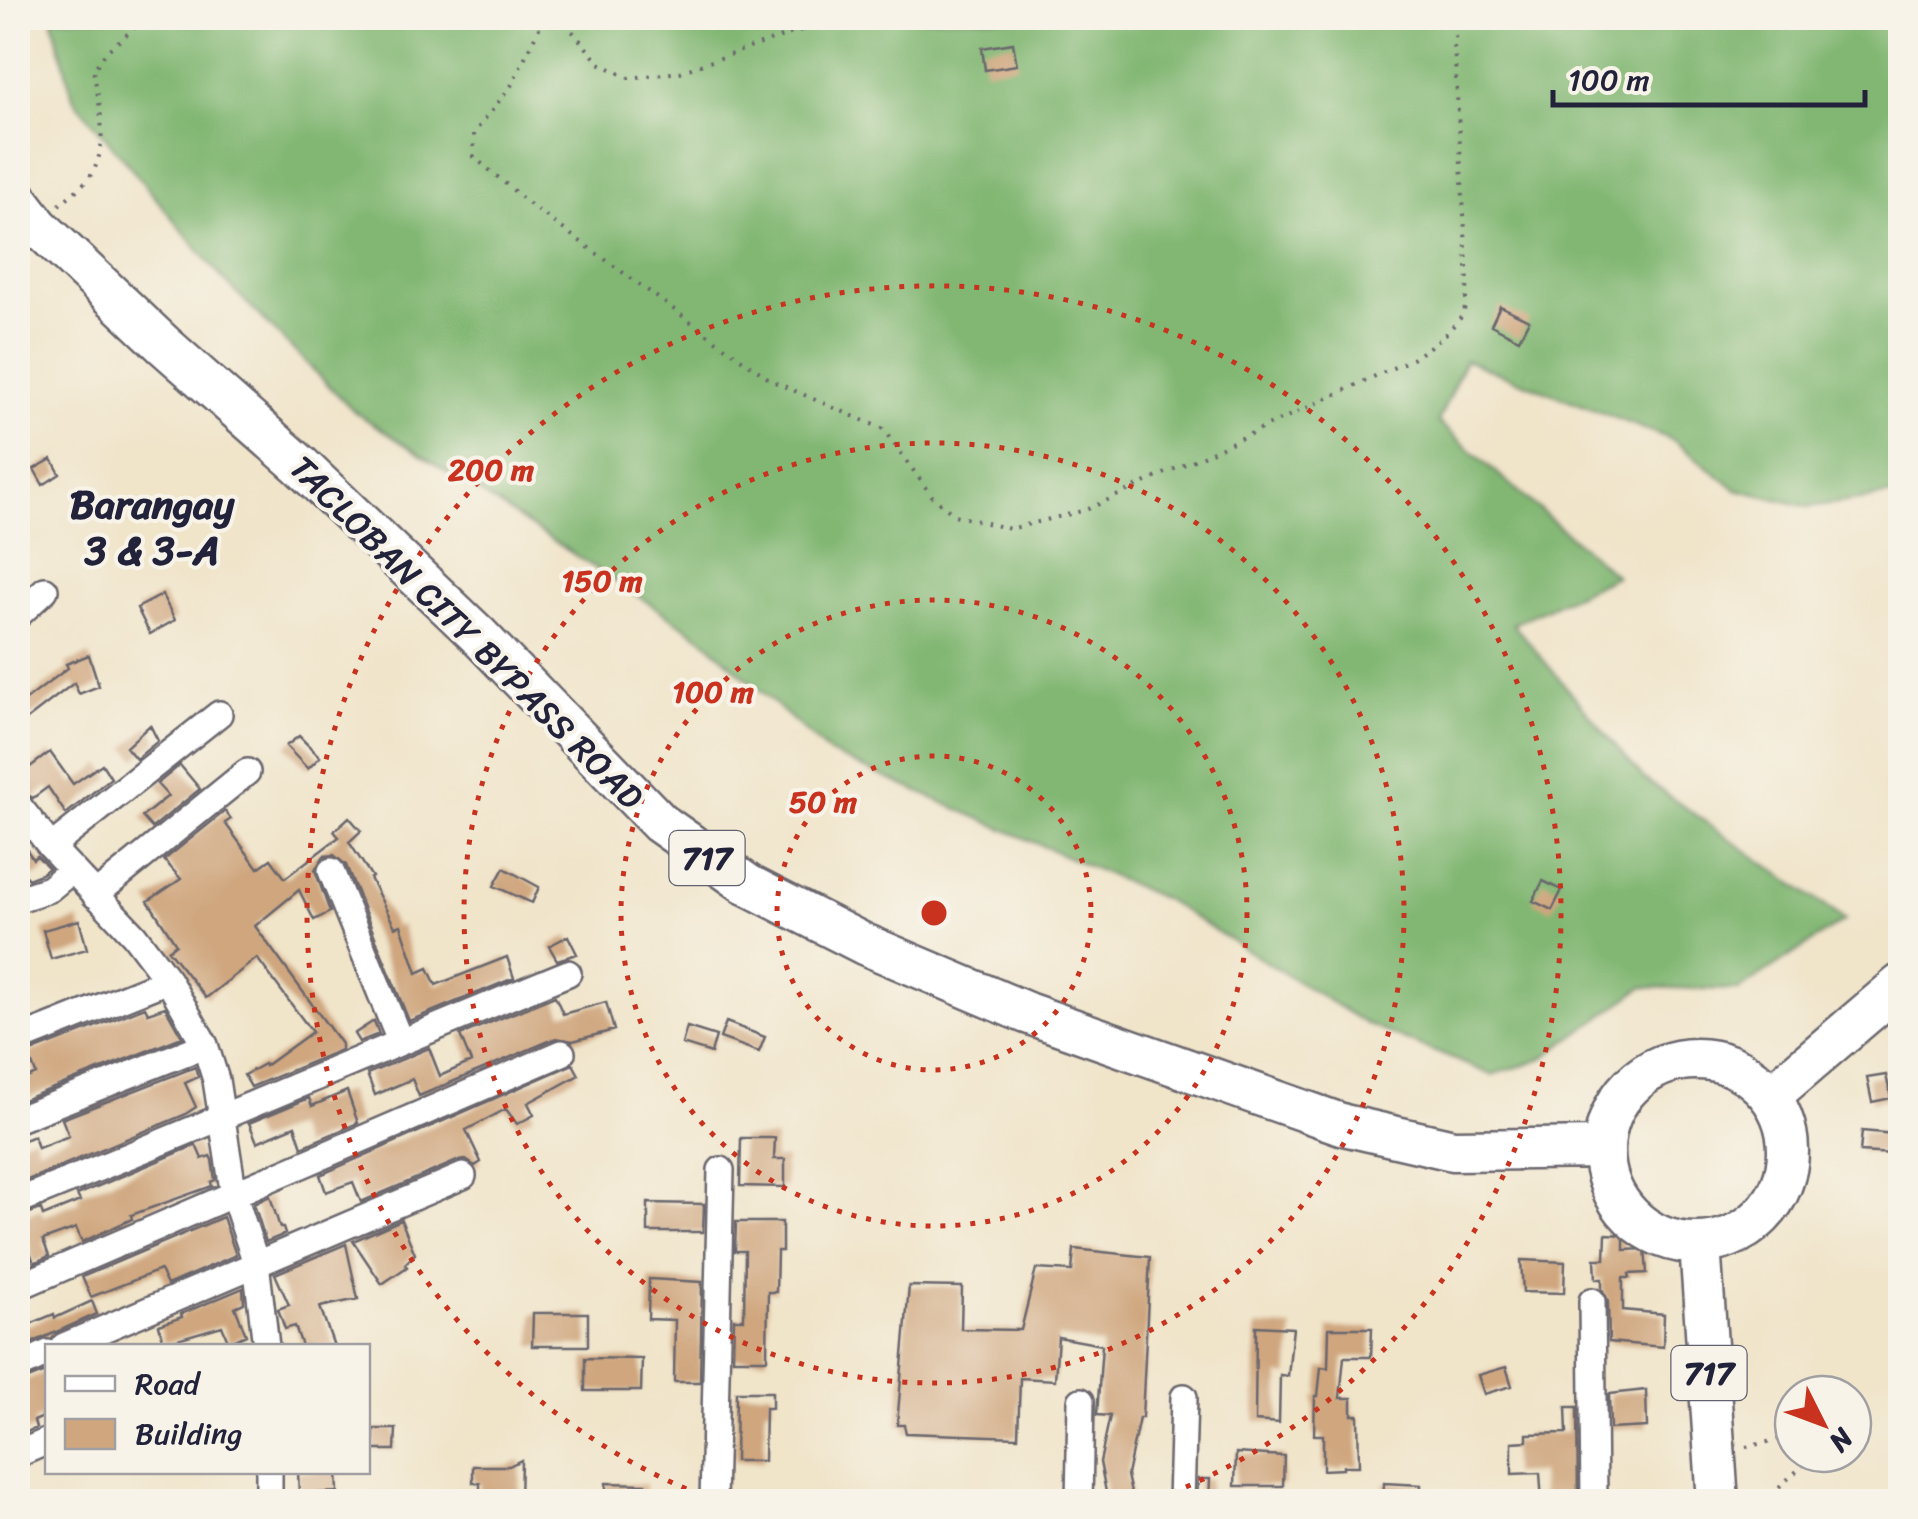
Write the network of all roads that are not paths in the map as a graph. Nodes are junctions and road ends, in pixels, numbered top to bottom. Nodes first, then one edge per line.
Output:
1 (28, 213) edge
2 (45, 590) dead end
3 (18, 616) edge
4 (219, 714) dead end
5 (246, 772) dead end
6 (18, 805) edge
7 (51, 847) junction
8 (72, 870) junction
9 (332, 871) dead end
10 (95, 895) junction
11 (18, 899) edge
12 (568, 973) dead end
13 (168, 980) junction
14 (1900, 985) edge
15 (18, 1040) edge
16 (400, 1041) junction
17 (204, 1045) junction
18 (562, 1053) dead end
19 (1770, 1096) junction
20 (224, 1118) junction
21 (18, 1119) edge
22 (1603, 1148) junction
23 (721, 1170) dead end
24 (462, 1176) dead end
25 (234, 1196) junction
26 (18, 1201) edge
27 (1700, 1244) junction
28 (256, 1263) junction
29 (18, 1287) edge
30 (1592, 1302) dead end
31 (69, 1344) edge
32 (266, 1344) edge
33 (45, 1355) edge
34 (18, 1366) edge
35 (1184, 1397) dead end
36 (1082, 1402) dead end
37 (45, 1442) edge
38 (18, 1454) edge
39 (268, 1474) edge
40 (269, 1502) edge
41 (713, 1502) edge
42 (1079, 1502) edge
43 (1182, 1502) edge
44 (1594, 1502) edge
45 (1718, 1502) edge

1 - 22 highway, TACLOBAN CITY BYPASS ROAD / 717
2 - 3 street
4 - 7 street
5 - 10 street
6 - 7 street
7 - 8 street
8 - 10 street
8 - 11 street
9 - 16 street
10 - 13 street
12 - 16 street
13 - 15 street
13 - 17 street
14 - 19 highway
16 - 20 street
17 - 20 street
17 - 21 street
18 - 25 street
19 - 22 highway
19 - 27 highway
20 - 25 street
20 - 26 street
22 - 27 highway
23 - 41 street
24 - 28 street
25 - 28 street
25 - 29 street
27 - 45 highway, 717
28 - 31 street
28 - 32 street
30 - 44 street
33 - 34 street
35 - 43 street
36 - 42 street
37 - 38 street
39 - 40 street

